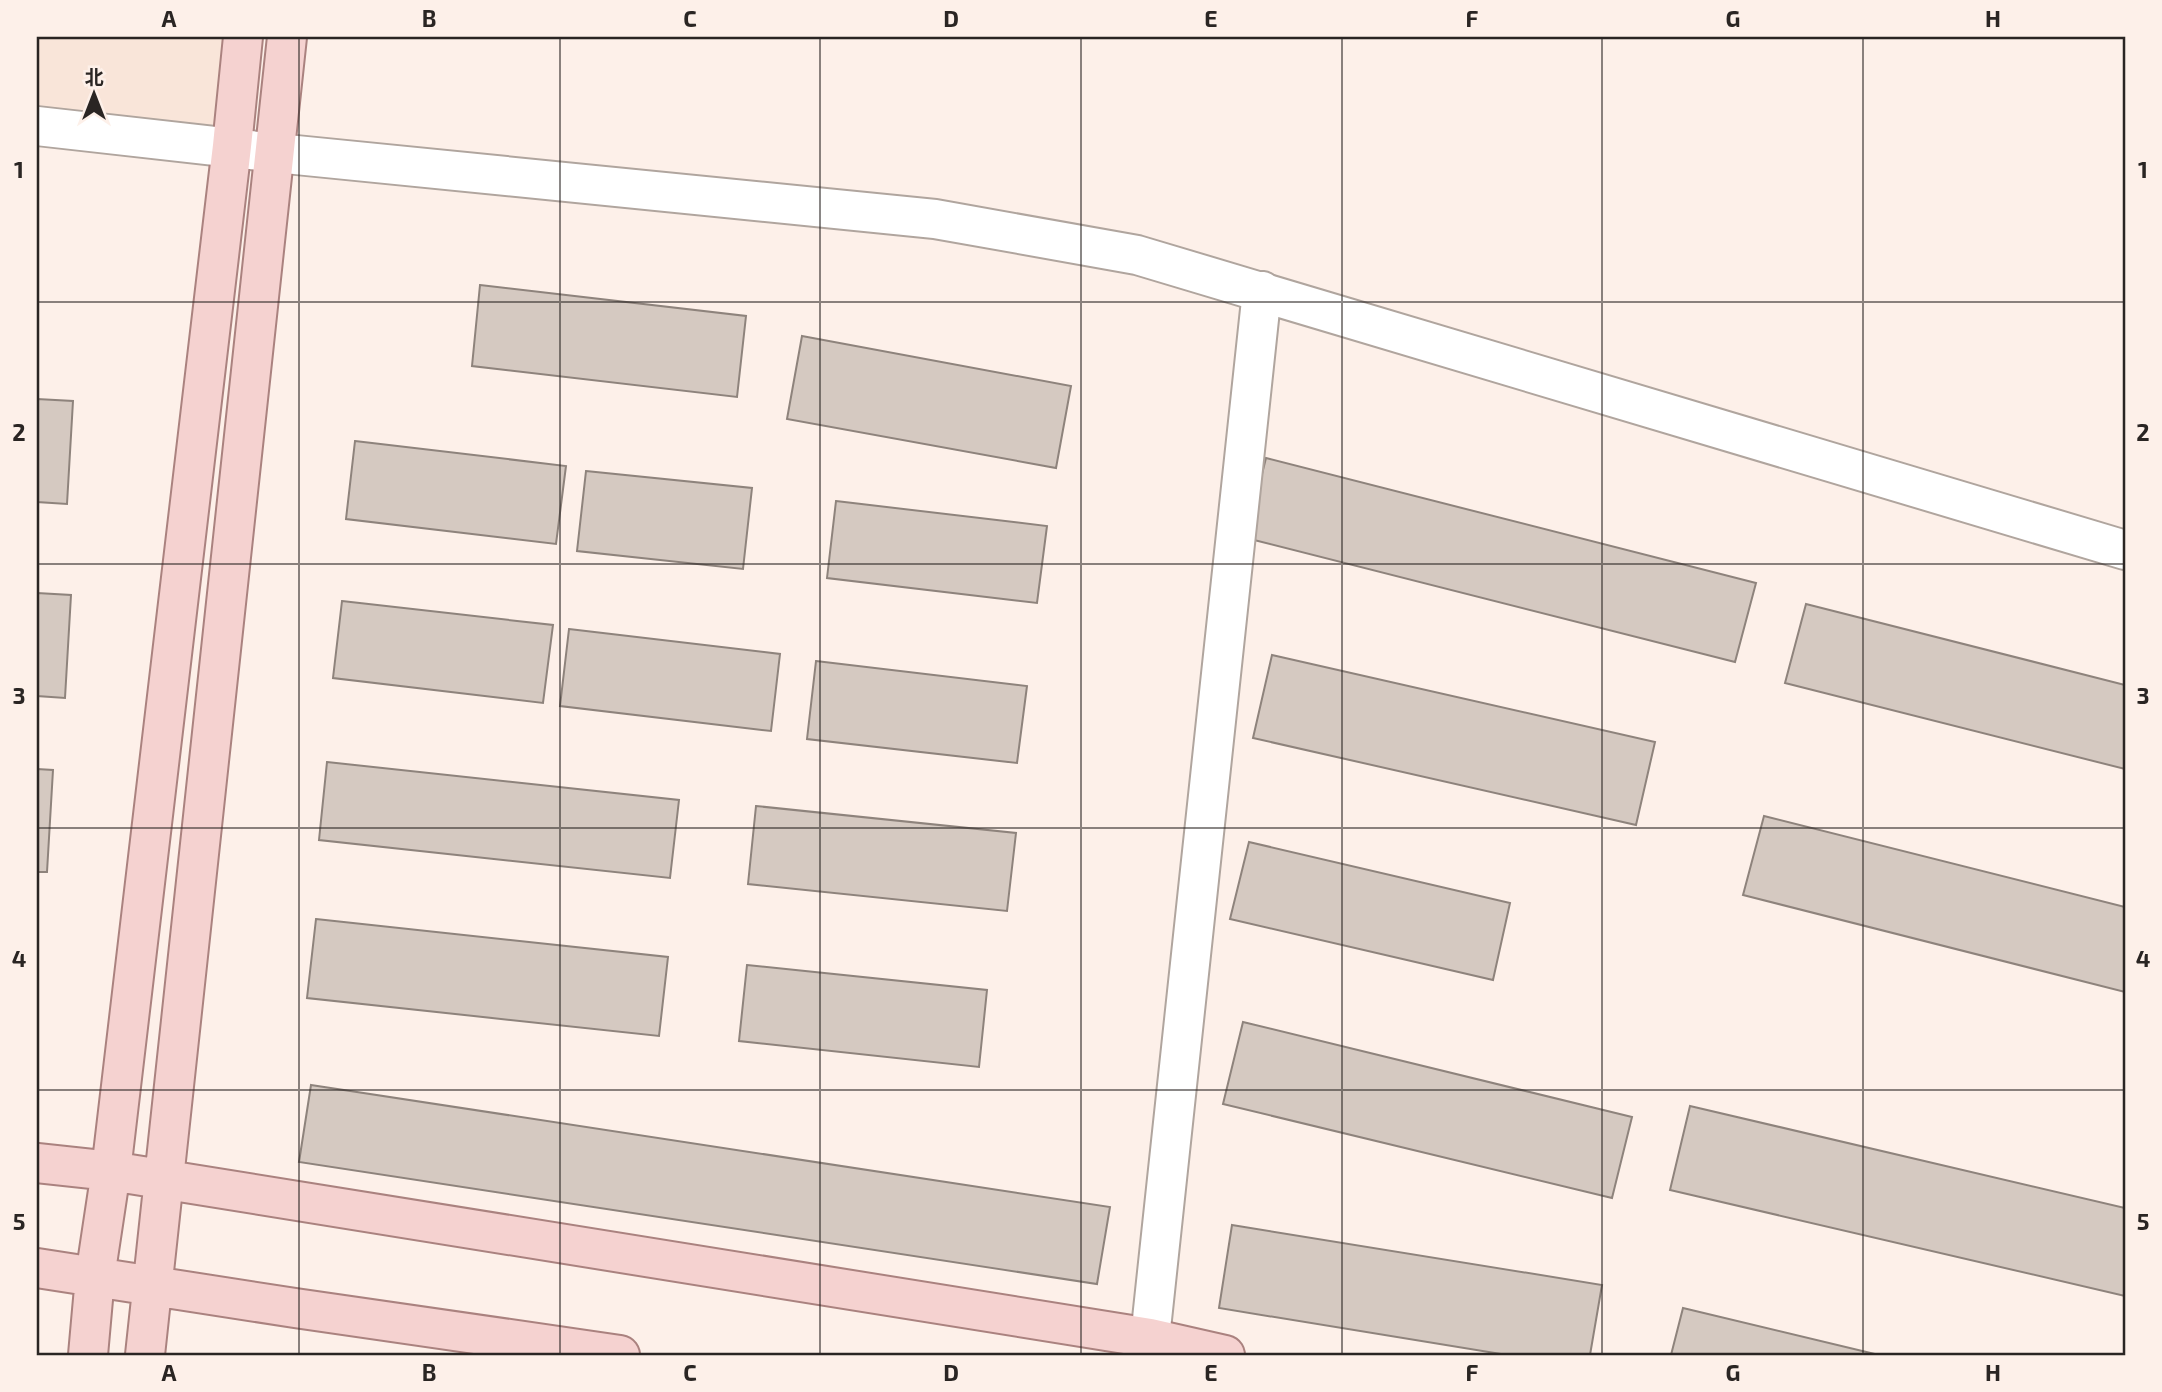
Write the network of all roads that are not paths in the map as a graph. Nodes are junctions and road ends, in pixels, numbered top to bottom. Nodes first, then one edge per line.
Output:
1 (243, 37) edge
2 (287, 37) edge
3 (37, 126) edge
4 (232, 146) junction
5 (276, 153) junction
6 (1262, 292) junction
7 (2125, 550) edge
8 (37, 1163) edge
9 (111, 1171) junction
10 (164, 1180) junction
11 (37, 1268) edge
12 (95, 1277) junction
13 (152, 1286) junction
14 (1150, 1338) junction
15 (88, 1355) edge
16 (145, 1355) edge
17 (620, 1355) edge
18 (1225, 1355) edge

1 - 4 main road
2 - 5 main road
3 - 4 street
4 - 5 street
4 - 9 main road
5 - 6 street
5 - 10 main road
6 - 7 street
6 - 14 street
8 - 9 main road
9 - 10 main road
9 - 12 main road
10 - 13 main road
10 - 14 main road
11 - 12 main road
12 - 13 main road
12 - 15 main road
13 - 16 main road
13 - 17 main road
14 - 18 main road

